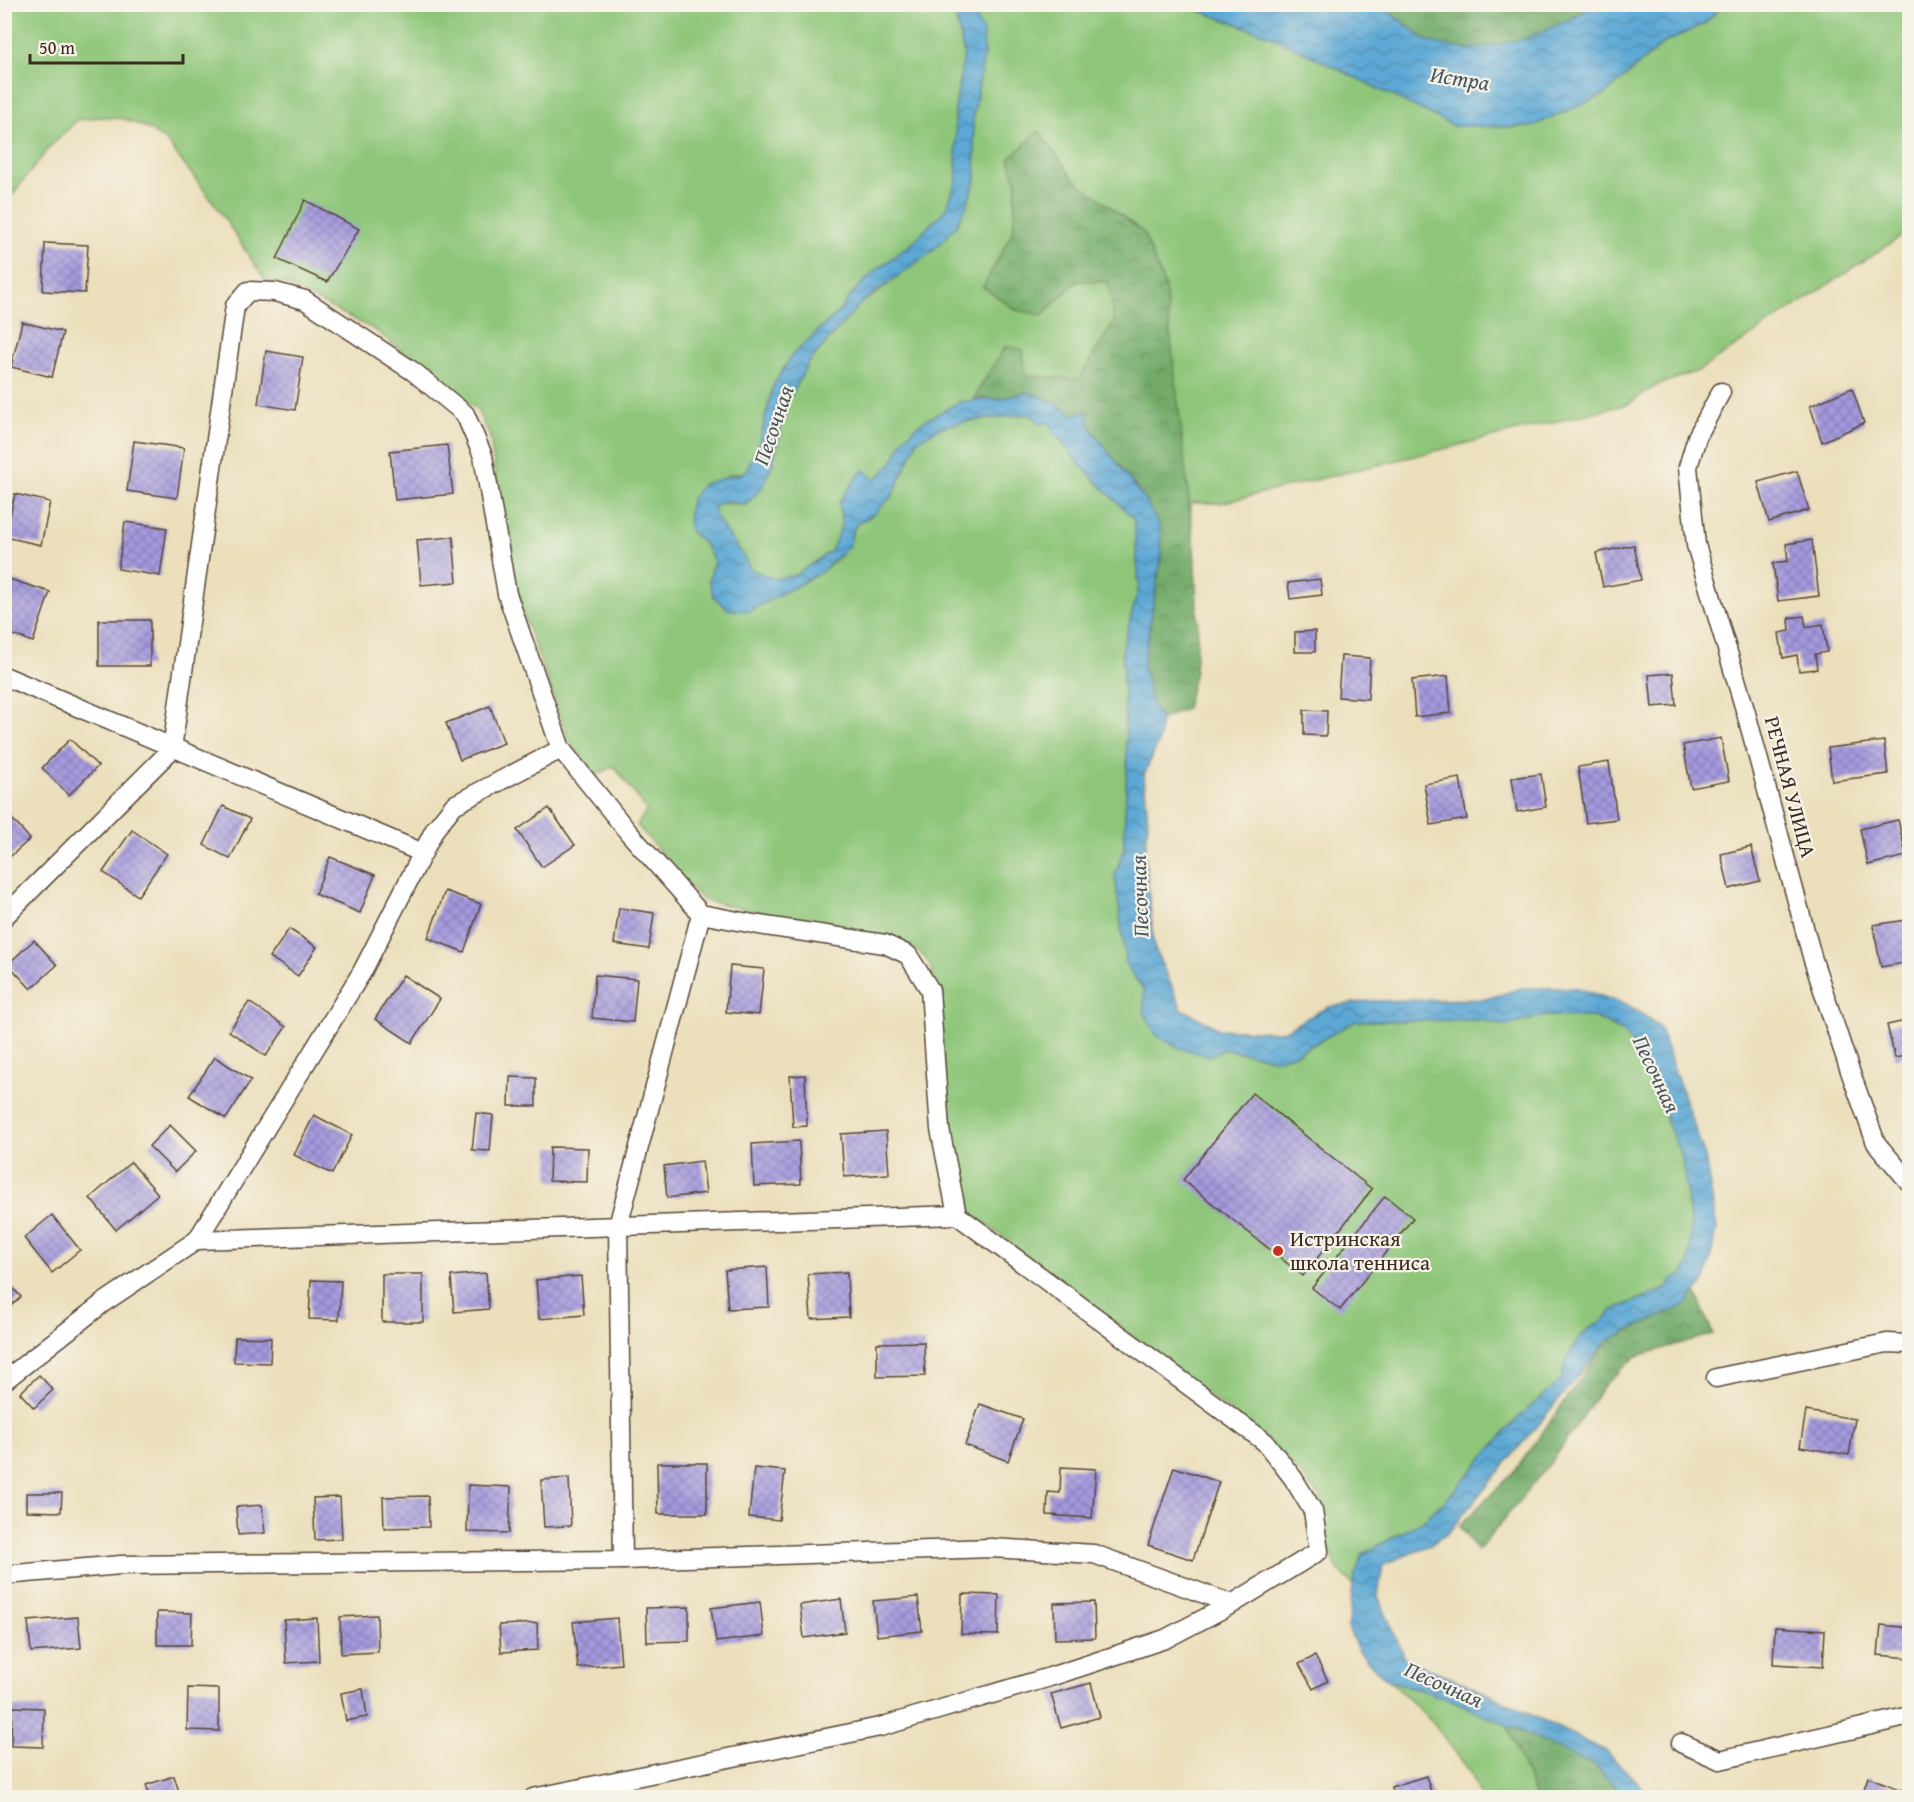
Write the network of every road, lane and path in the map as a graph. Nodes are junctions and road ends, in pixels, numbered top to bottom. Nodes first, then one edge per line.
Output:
1 (1720, 392) dead end
2 (4, 676) edge
3 (172, 748) junction
4 (561, 749) junction
5 (423, 853) junction
6 (701, 914) junction
7 (4, 917) edge
8 (1910, 1183) edge
9 (957, 1215) junction
10 (618, 1226) junction
11 (197, 1240) junction
12 (1910, 1344) edge
13 (1716, 1378) dead end
14 (4, 1381) edge
15 (623, 1560) junction
16 (4, 1575) edge
17 (1232, 1604) junction
18 (1910, 1716) edge
19 (1681, 1743) dead end
20 (533, 1797) edge

1 - 8 street, РЕЧНАЯ УЛИЦА
2 - 3 street
3 - 4 street
3 - 5 street
3 - 7 street
4 - 5 street
4 - 6 street
5 - 11 street
6 - 9 street
6 - 10 street
9 - 10 street
9 - 17 street
10 - 11 street
10 - 15 street
11 - 14 street
12 - 13 street
15 - 16 street
15 - 17 street
17 - 20 street
18 - 19 street

